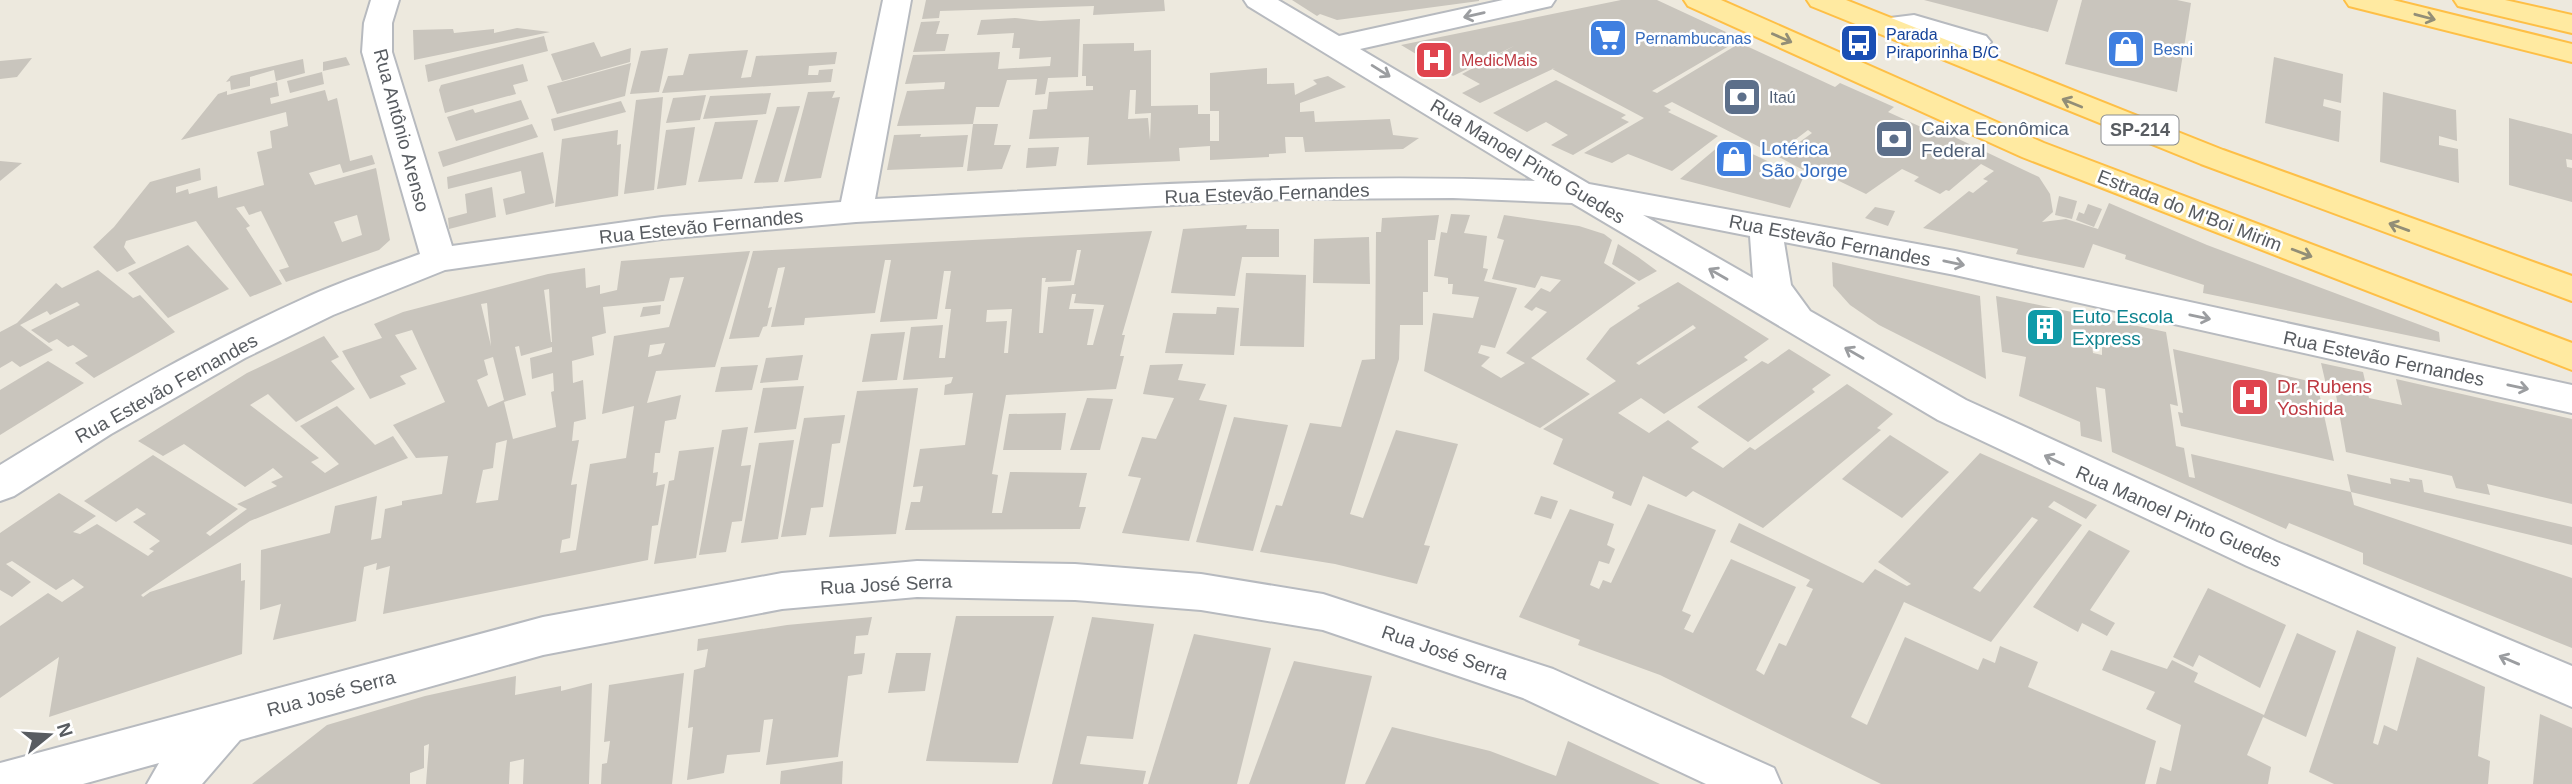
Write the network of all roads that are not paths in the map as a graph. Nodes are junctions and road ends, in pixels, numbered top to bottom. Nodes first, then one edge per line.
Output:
1 (386, 0) edge
2 (897, 0) edge
3 (1258, 0) edge
4 (1541, 0) edge
5 (1698, 0) edge
6 (1821, 0) edge
7 (2359, 0) edge
8 (2468, 0) edge
9 (2572, 24) edge
10 (1884, 26) junction
11 (1976, 42) dead end
12 (1338, 45) junction
13 (2572, 53) edge
14 (1579, 193) junction
15 (856, 211) junction
16 (1767, 228) junction
17 (2463, 251) junction
18 (439, 259) junction
19 (2572, 271) edge
20 (2572, 289) edge
21 (1799, 320) junction
22 (2572, 357) edge
23 (2572, 399) edge
24 (0, 485) edge
25 (2572, 687) edge
26 (226, 722) junction
27 (4, 784) edge
28 (172, 784) edge
29 (1757, 784) edge

1 - 18 street, Rua Antônio Arenso
2 - 15 street
3 - 12 street, Rua Manoel Pinto Guedes
4 -> 12 street
5 -> 22 main road, Estrada do M'Boi Mirim
6 - 10 main road, SP-214
7 -> 13 main road
8 - 9 main road
10 - 11 street
17 -> 10 main road, SP-214
12 -> 14 street, Rua Manoel Pinto Guedes
14 - 15 street, Rua Estevão Fernandes
14 - 16 street, Rua Estevão Fernandes
21 -> 14 street, Rua Manoel Pinto Guedes
15 - 18 street, Rua Estevão Fernandes
16 - 21 street, Rua Manoel Pinto Guedes
16 -> 23 street, Rua Estevão Fernandes
17 - 19 main road
17 - 20 main road, SP-214
18 - 24 street, Rua Estevão Fernandes
25 -> 21 street, Rua Manoel Pinto Guedes
26 - 27 street, Rua José Serra
26 - 28 street
26 - 29 street, Rua José Serra

